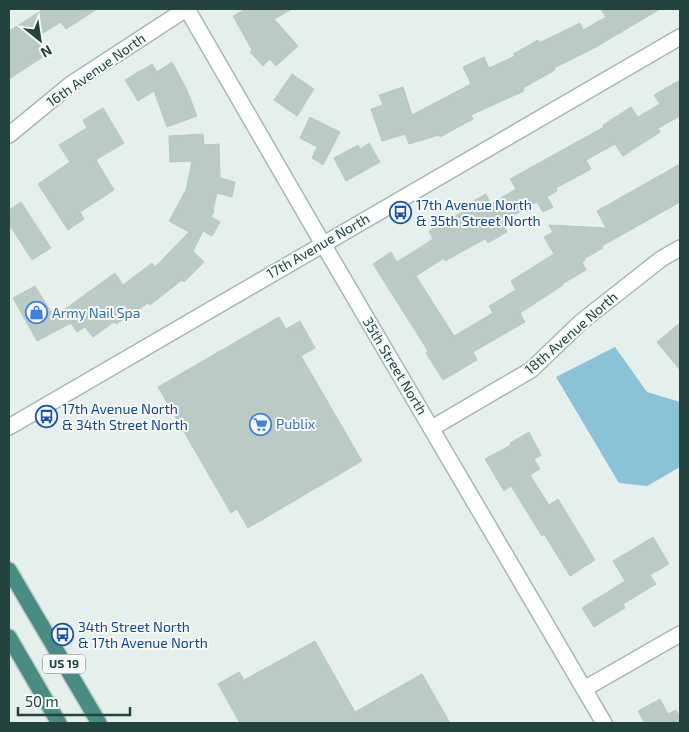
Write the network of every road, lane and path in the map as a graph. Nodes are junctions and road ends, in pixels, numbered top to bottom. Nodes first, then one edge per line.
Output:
1 (186, 9) edge
2 (680, 37) edge
3 (9, 135) edge
4 (323, 244) junction
5 (680, 248) edge
6 (9, 427) edge
7 (432, 428) junction
8 (9, 570) edge
9 (680, 634) edge
10 (9, 637) edge
11 (584, 689) junction
12 (59, 723) edge
13 (99, 723) edge
14 (604, 723) edge

1 - 3 street, 16th Avenue North
1 - 4 street, 35th Street North
2 - 4 street, 17th Avenue North
4 - 6 street, 17th Avenue North
4 - 7 street, 35th Street North
5 - 7 street, 18th Avenue North
7 - 11 street, 35th Street North
8 - 13 highway, US 19
9 - 11 street
10 - 12 highway, US 19
11 - 14 street, 35th Street North

